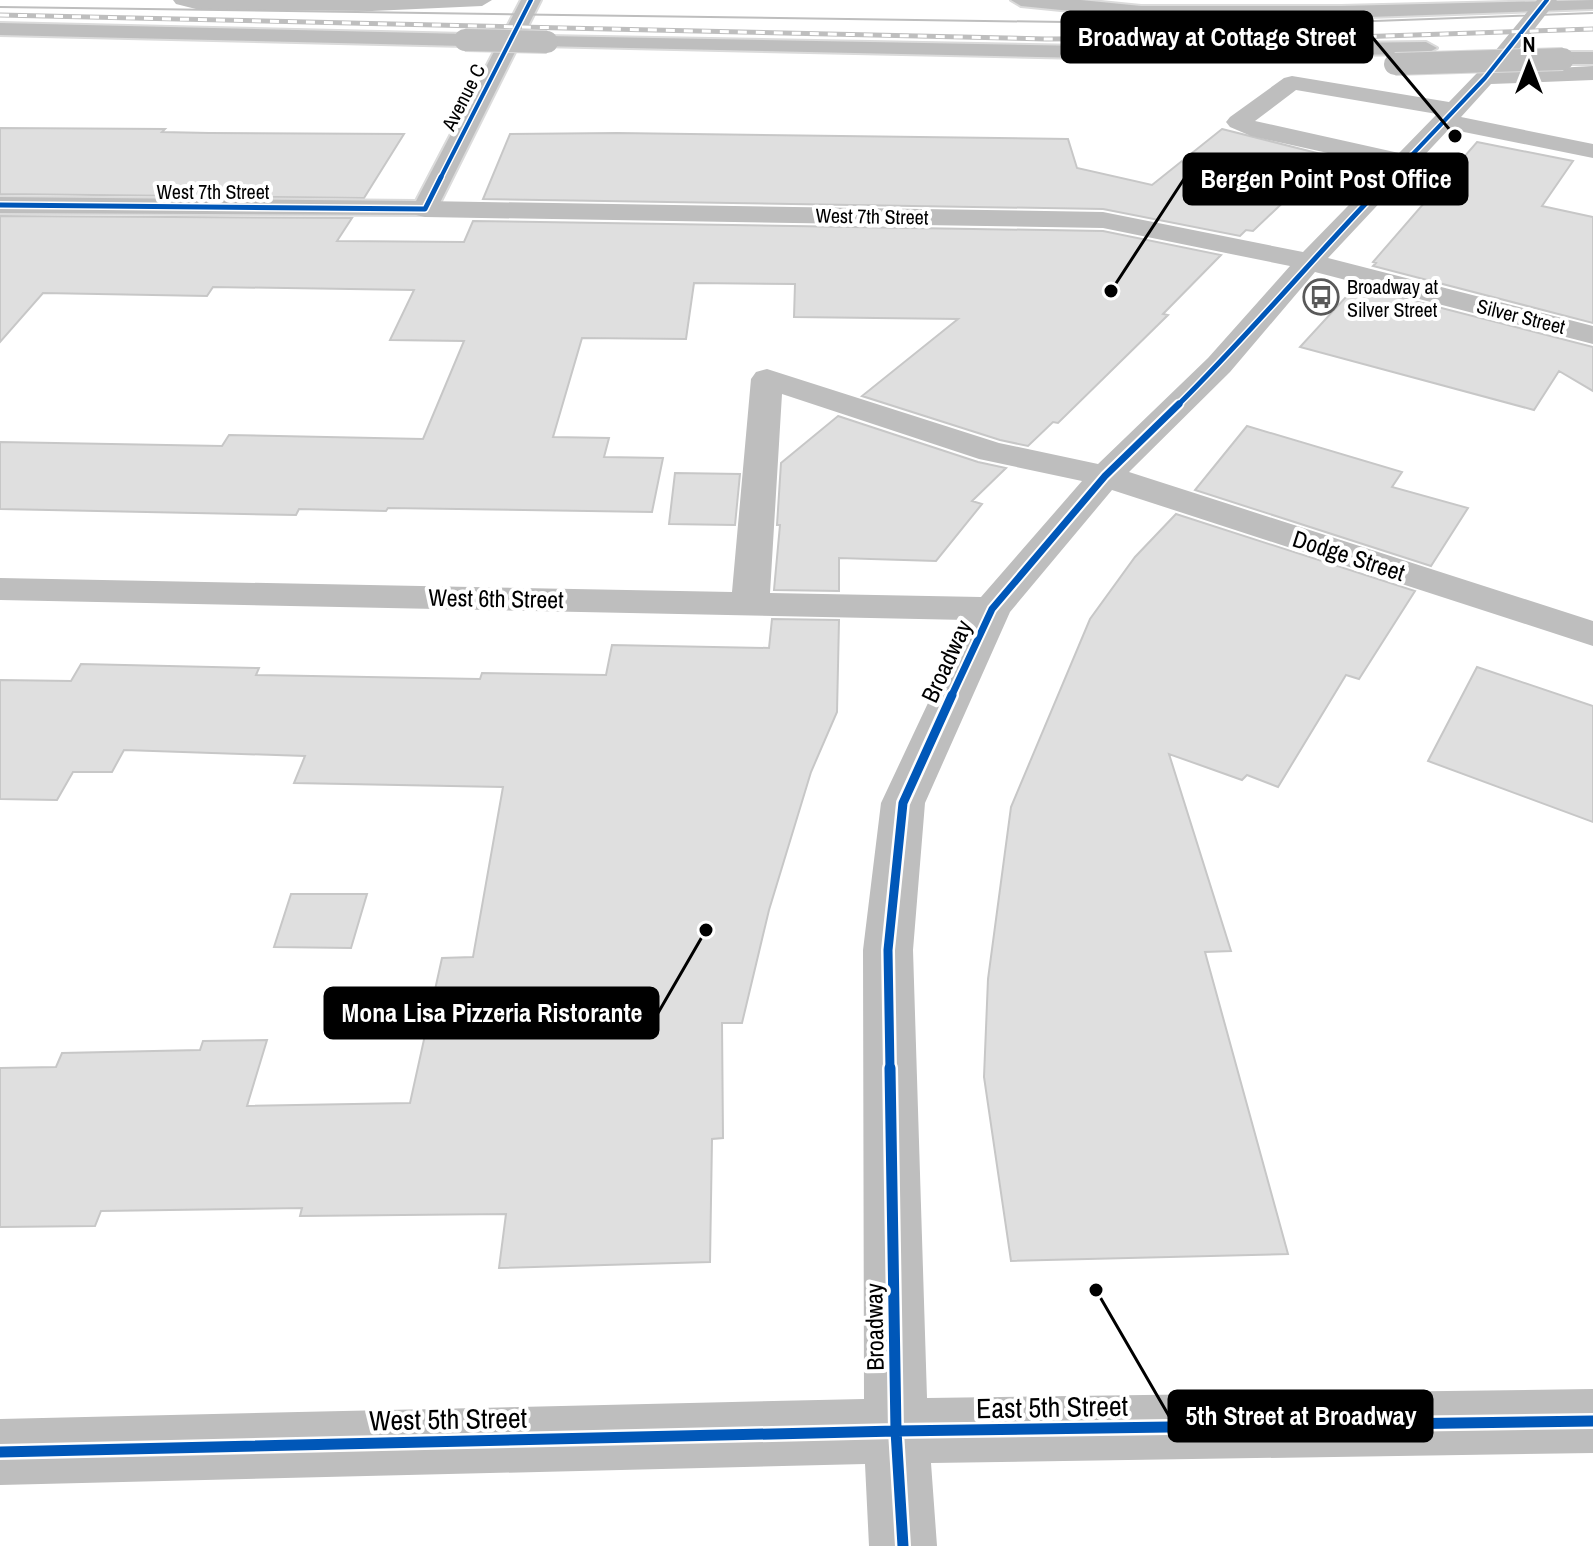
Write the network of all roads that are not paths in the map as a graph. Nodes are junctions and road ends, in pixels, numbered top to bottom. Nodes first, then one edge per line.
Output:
1 (183, 0) edge
2 (482, 0) edge
3 (531, 0) edge
4 (1021, 0) edge
5 (1546, 3) edge
6 (1593, 3) edge
7 (0, 29) edge
8 (0, 44) edge
9 (462, 48) junction
10 (1577, 48) edge
11 (222, 49) junction
12 (543, 50) junction
13 (46, 52) dead end
14 (1593, 58) edge
15 (1593, 73) edge
16 (1485, 78) junction
17 (1449, 116) junction
18 (1593, 151) edge
19 (1405, 162) junction
20 (0, 205) edge
21 (425, 209) junction
22 (1309, 262) junction
23 (1593, 335) edge
24 (1105, 476) junction
25 (0, 589) edge
26 (750, 602) junction
27 (992, 609) junction
28 (1593, 634) edge
29 (1593, 1421) edge
30 (896, 1431) junction
31 (0, 1452) edge
32 (903, 1546) edge

1 - 2 main road
3 - 21 main road, Avenue C
4 - 5 main road
5 - 6 main road
5 - 16 main road, Broadway
7 - 9 main road
8 - 11 main road
9 - 11 main road
9 - 12 main road
10 - 12 main road
10 - 12 main road, bridge
10 - 14 main road
11 - 13 main road
15 - 16 main road
16 - 17 main road, Broadway
17 - 18 main road
17 - 19 main road, Broadway
17 - 19 main road
19 - 22 main road, Broadway
20 - 21 main road, West 7th Street
21 - 22 main road, West 7th Street
22 - 23 main road, Silver Street
22 - 24 main road, Broadway
24 - 26 main road, Dodge Street
24 - 27 main road, Broadway
24 - 28 main road, Dodge Street
25 - 26 main road, West 6th Street
26 - 27 main road, West 6th Street
27 - 30 main road, Broadway
29 - 30 main road, East 5th Street
30 - 31 main road, West 5th Street
30 - 32 main road, Broadway

